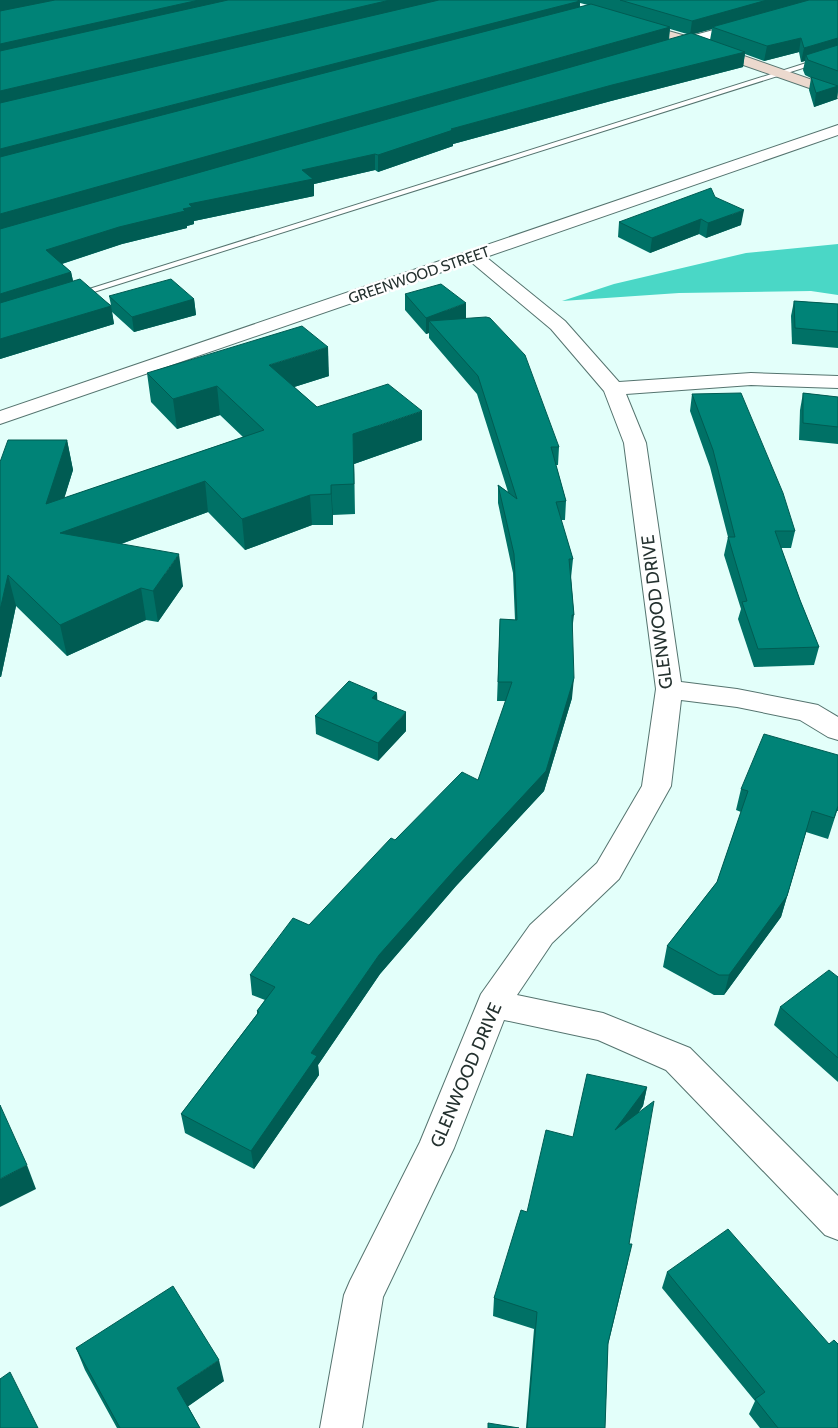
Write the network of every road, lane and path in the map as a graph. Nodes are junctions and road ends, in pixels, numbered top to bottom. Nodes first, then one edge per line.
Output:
1 (762, 20) edge
2 (624, 22) edge
3 (688, 41) junction
4 (650, 52) edge
5 (838, 56) edge
6 (780, 73) junction
7 (838, 94) edge
8 (838, 130) edge
9 (474, 256) junction
10 (67, 297) edge
11 (838, 382) edge
12 (614, 389) junction
13 (0, 418) edge
14 (669, 689) junction
15 (838, 730) edge
16 (493, 1004) junction
17 (838, 1222) edge
18 (341, 1428) edge

1 - 3 street
2 - 3 street
3 - 4 street
3 - 6 street
5 - 6 lane
6 - 7 street
6 - 10 lane
8 - 9 street, GREENWOOD STREET
9 - 12 street, GLENWOOD DRIVE
9 - 13 street, GREENWOOD STREET
11 - 12 street
12 - 14 street, GLENWOOD DRIVE
14 - 15 street
14 - 16 street, GLENWOOD DRIVE
16 - 17 street
16 - 18 street, GLENWOOD DRIVE

